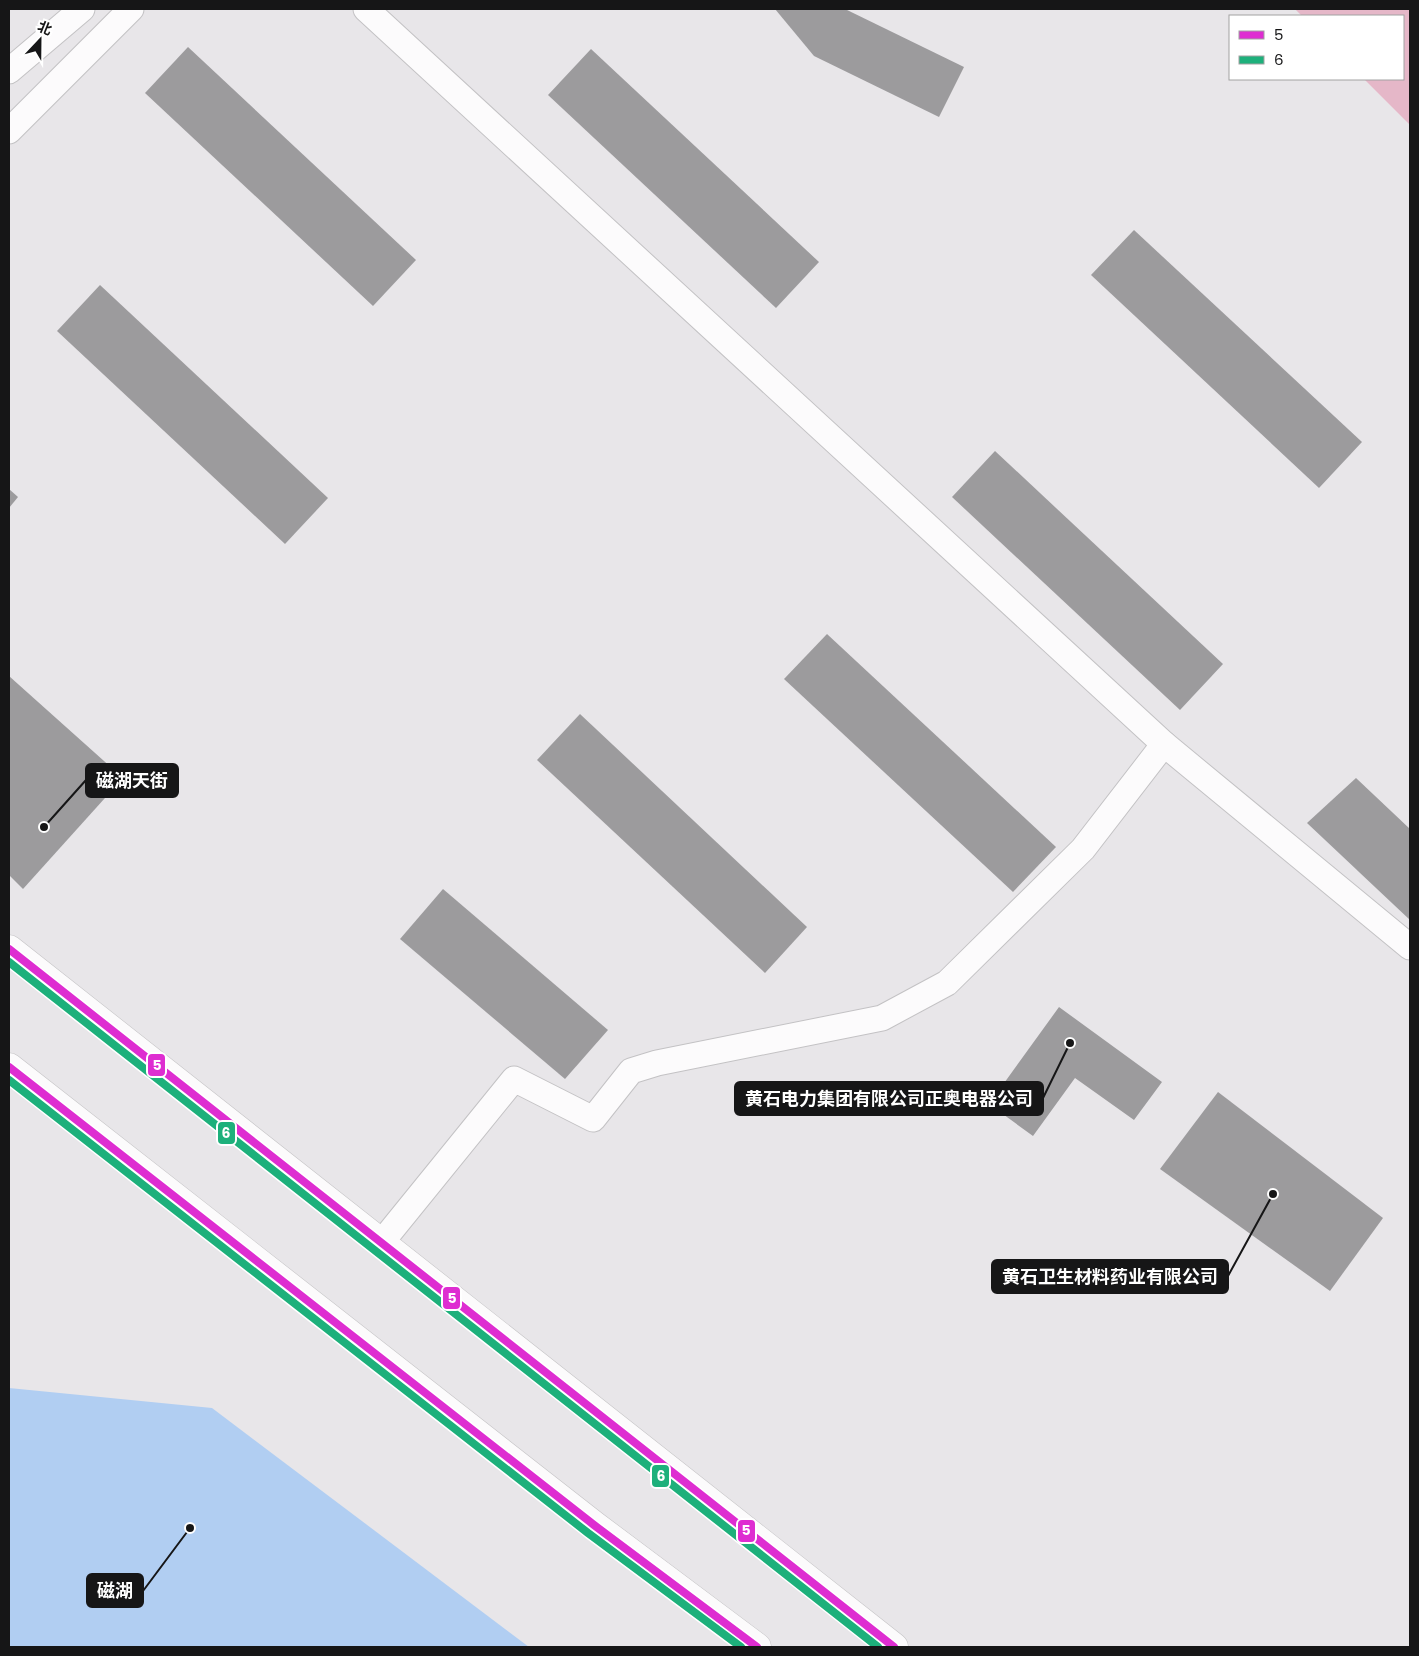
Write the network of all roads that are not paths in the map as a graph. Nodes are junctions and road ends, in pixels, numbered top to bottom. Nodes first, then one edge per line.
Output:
1 (82, 9) edge
2 (131, 9) edge
3 (366, 9) edge
4 (9, 71) edge
5 (9, 131) edge
6 (1164, 744) junction
7 (1410, 947) edge
8 (9, 949) edge
9 (9, 1067) edge
10 (381, 1243) junction
11 (757, 1647) edge
12 (894, 1647) edge

1 - 4 street
2 - 5 street
3 - 6 street
6 - 7 street
6 - 10 street
8 - 10 main road
9 - 11 main road
10 - 12 main road

